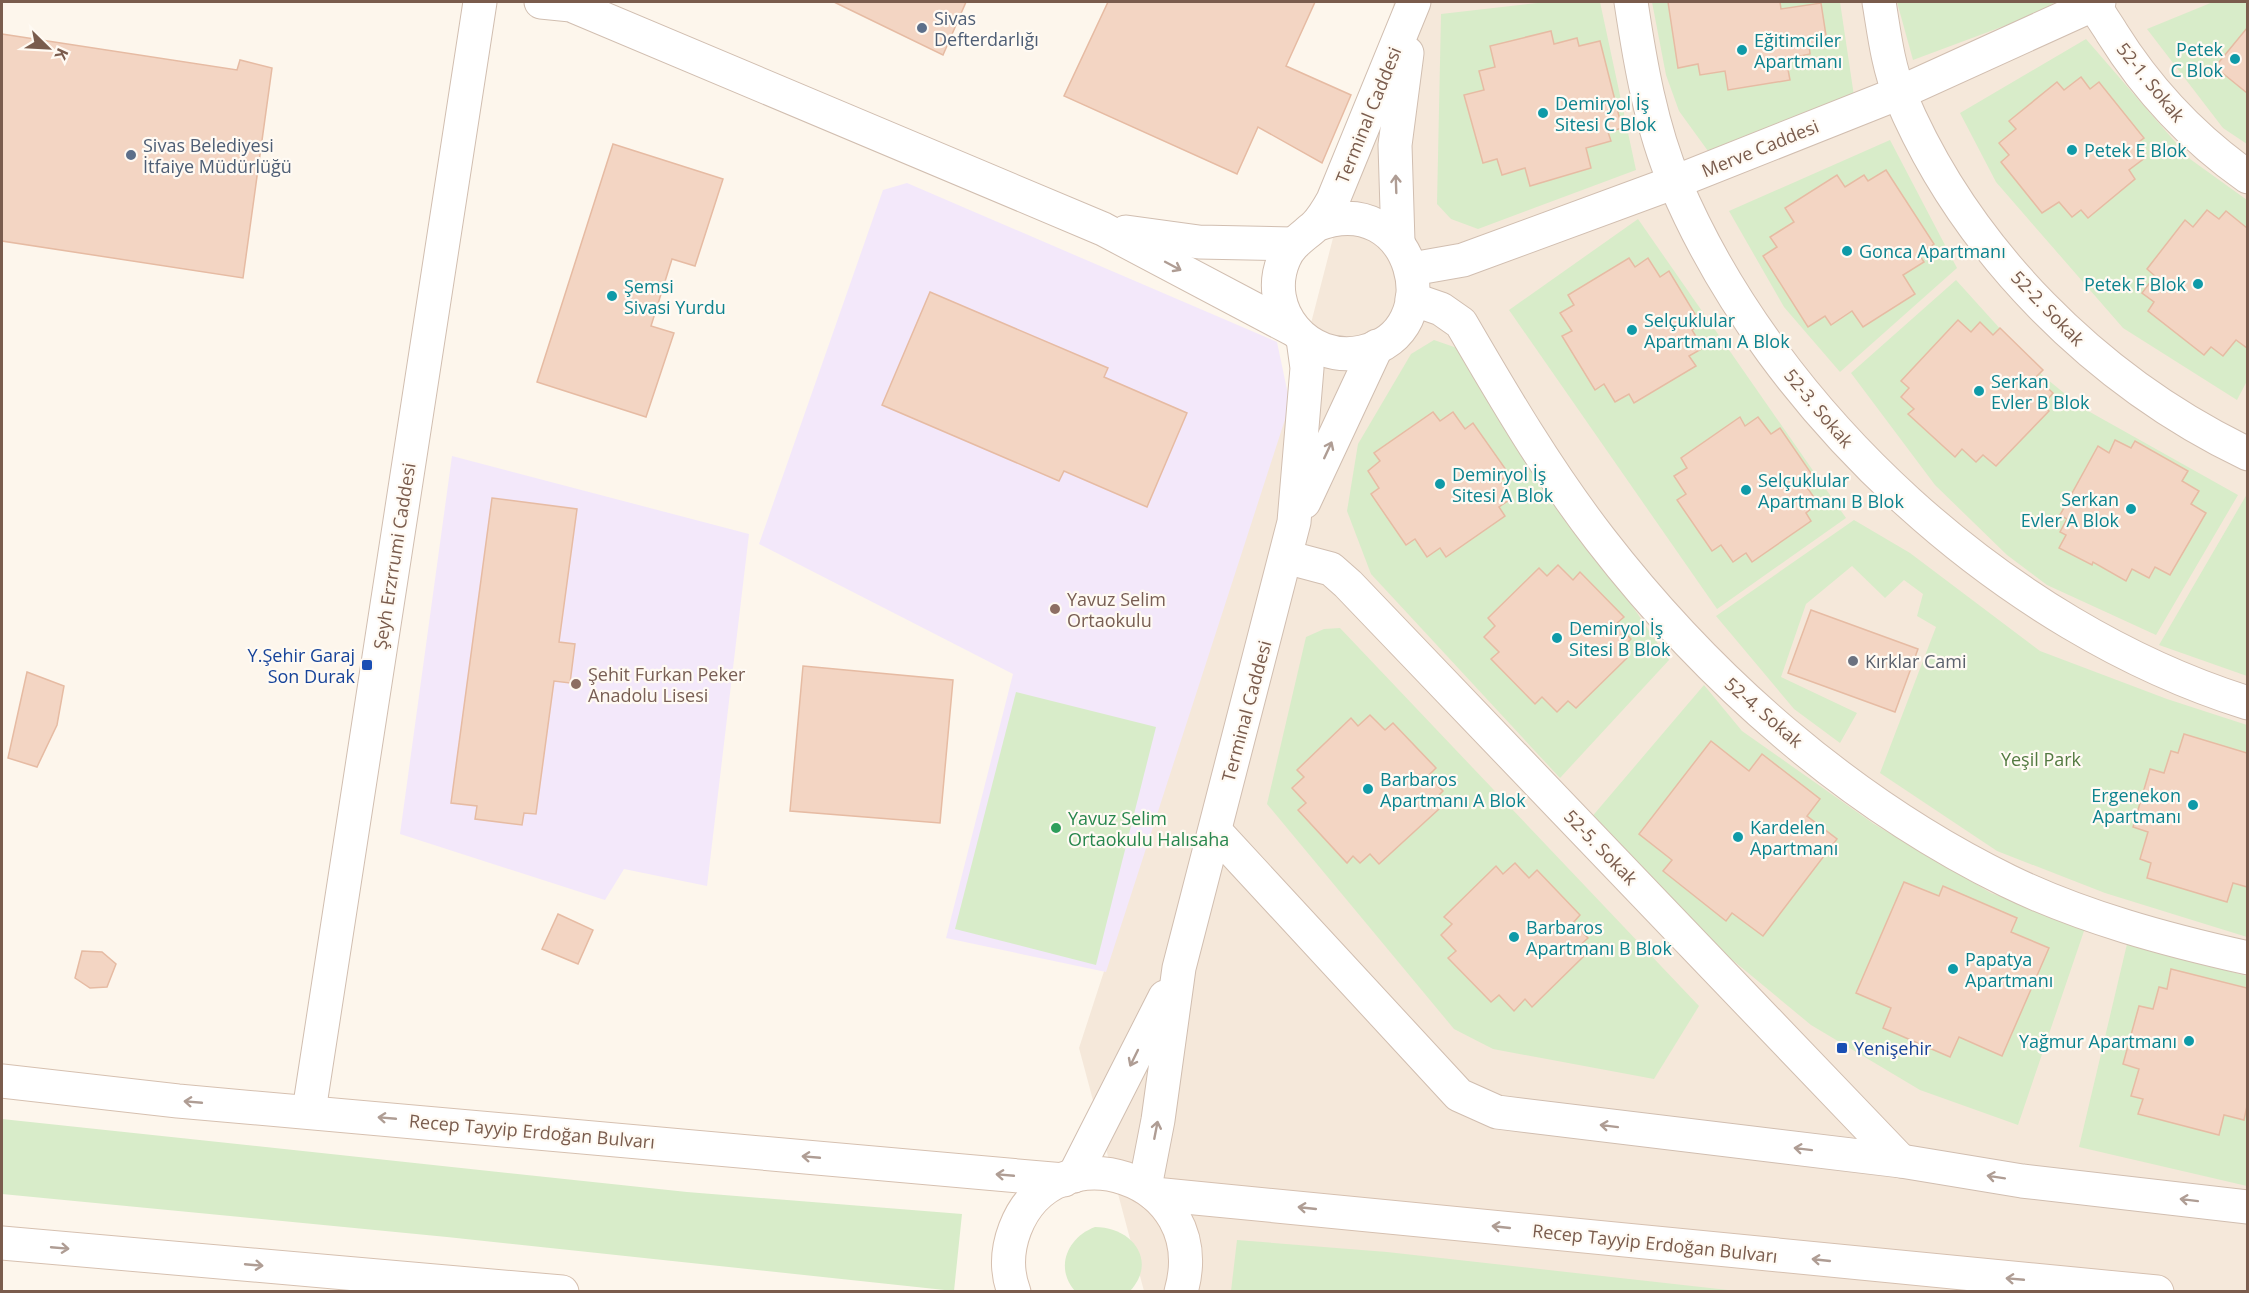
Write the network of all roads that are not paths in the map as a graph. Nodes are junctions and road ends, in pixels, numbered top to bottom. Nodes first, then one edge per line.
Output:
1 (480, 2) edge
2 (541, 2) edge
3 (1415, 2) edge
4 (1631, 2) edge
5 (1879, 2) edge
6 (2096, 2) edge
7 (1899, 93) junction
8 (2247, 177) edge
9 (1675, 182) junction
10 (1103, 229) junction
11 (1304, 235) junction
12 (1408, 270) junction
13 (1298, 335) junction
14 (1377, 346) junction
15 (2247, 454) edge
16 (1294, 522) junction
17 (1286, 557) junction
18 (2247, 703) edge
19 (1215, 831) junction
20 (2247, 958) edge
21 (1179, 968) junction
22 (2, 1081) edge
23 (309, 1112) junction
24 (1901, 1161) junction
25 (1069, 1178) junction
26 (1150, 1190) junction
27 (2247, 1207) edge
28 (2, 1243) edge
29 (377, 1284) edge
30 (562, 1292) edge
31 (1014, 1292) edge
32 (1181, 1292) edge
33 (2157, 1292) edge

1 - 23 street, Şeyh Erzrrumi Caddesi
2 - 10 street
3 - 11 street, Terminal Caddesi
12 -> 3 street, Terminal Caddesi
4 - 9 street, 52-3. Sokak
5 - 7 street, 52-2. Sokak
6 - 7 street, Merve Caddesi
6 - 8 street, 52-1. Sokak
7 - 9 street, Merve Caddesi
7 - 15 street, 52-2. Sokak
9 - 12 street, Merve Caddesi
9 - 18 street, 52-3. Sokak
10 - 11 street
10 -> 13 street
11 - 12 street
11 - 13 street, Terminal Caddesi
12 - 14 street, Terminal Caddesi
12 - 20 street, 52-4. Sokak
13 - 14 street, Terminal Caddesi
13 - 16 street, Terminal Caddesi
16 -> 14 street, Terminal Caddesi
16 - 17 street, Terminal Caddesi
17 - 19 street, Terminal Caddesi
17 - 24 street, 52-5. Sokak
19 - 21 street, Terminal Caddesi
24 -> 19 street
21 -> 25 street, Terminal Caddesi
26 -> 21 street, Terminal Caddesi
23 -> 22 street, Recep Tayyip Erdoğan Bulvarı
25 -> 23 street, Recep Tayyip Erdoğan Bulvarı
27 -> 24 street
25 - 26 street, Recep Tayyip Erdoğan Bulvarı
25 - 31 street
26 - 32 street
33 -> 26 street, Recep Tayyip Erdoğan Bulvarı
28 -> 29 street
29 - 30 street

